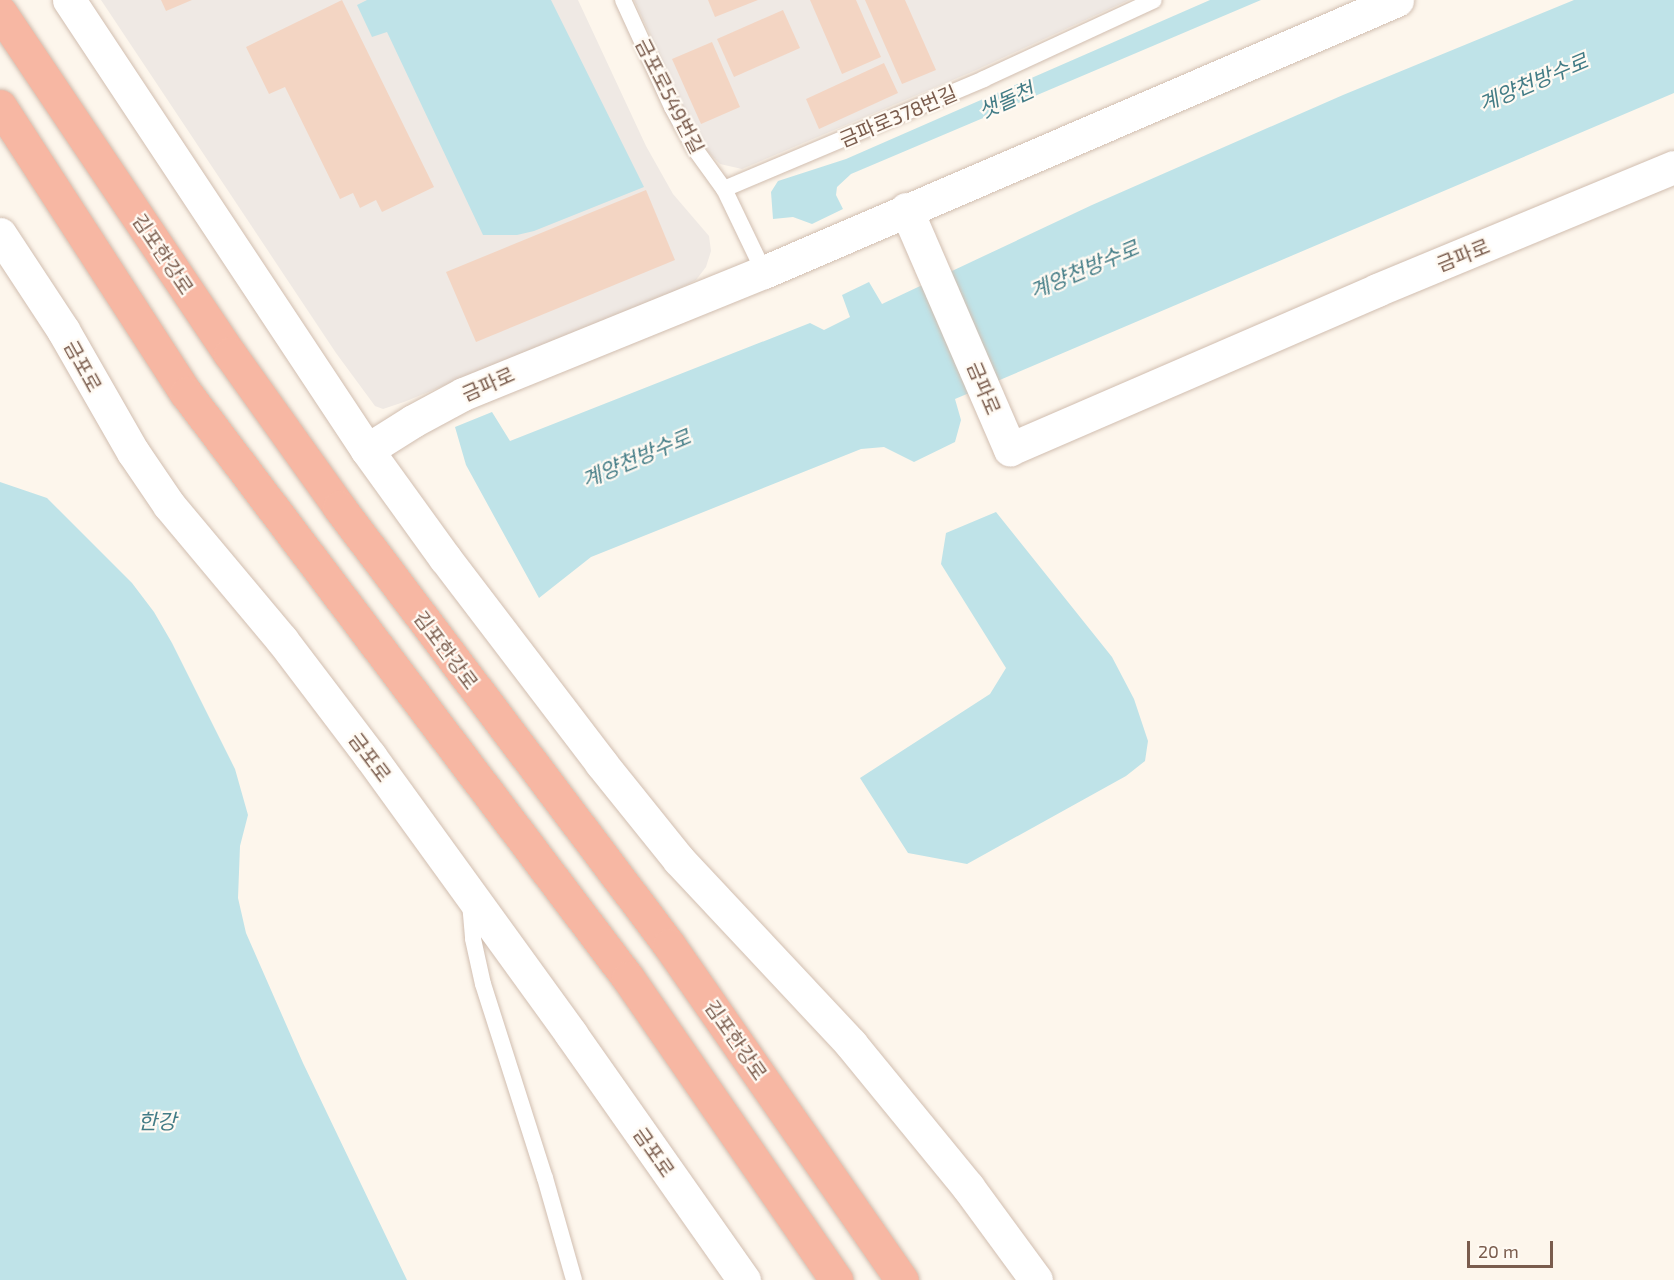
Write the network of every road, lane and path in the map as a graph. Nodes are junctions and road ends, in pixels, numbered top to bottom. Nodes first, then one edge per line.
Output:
1 (69, 0) edge
2 (623, 0) edge
3 (1154, 0) edge
4 (1397, 0) edge
5 (0, 12) edge
6 (0, 106) edge
7 (1674, 167) edge
8 (724, 189) junction
9 (911, 220) junction
10 (0, 234) edge
11 (764, 272) junction
12 (367, 450) junction
13 (469, 891) junction
14 (574, 1280) edge
15 (744, 1280) edge
16 (836, 1280) edge
17 (902, 1280) edge
18 (1036, 1280) edge

1 - 12 street
2 - 8 lane, 금포로549번길
3 - 8 lane, 금파로378번길
4 - 9 street
5 - 17 highway, 김포한강로
6 - 16 highway
7 - 9 street, 금파로
8 - 11 lane
9 - 11 street, 금파로
10 - 13 street, 금포로
11 - 12 street, 금파로
12 - 18 street
13 - 14 lane
13 - 15 street, 금포로

